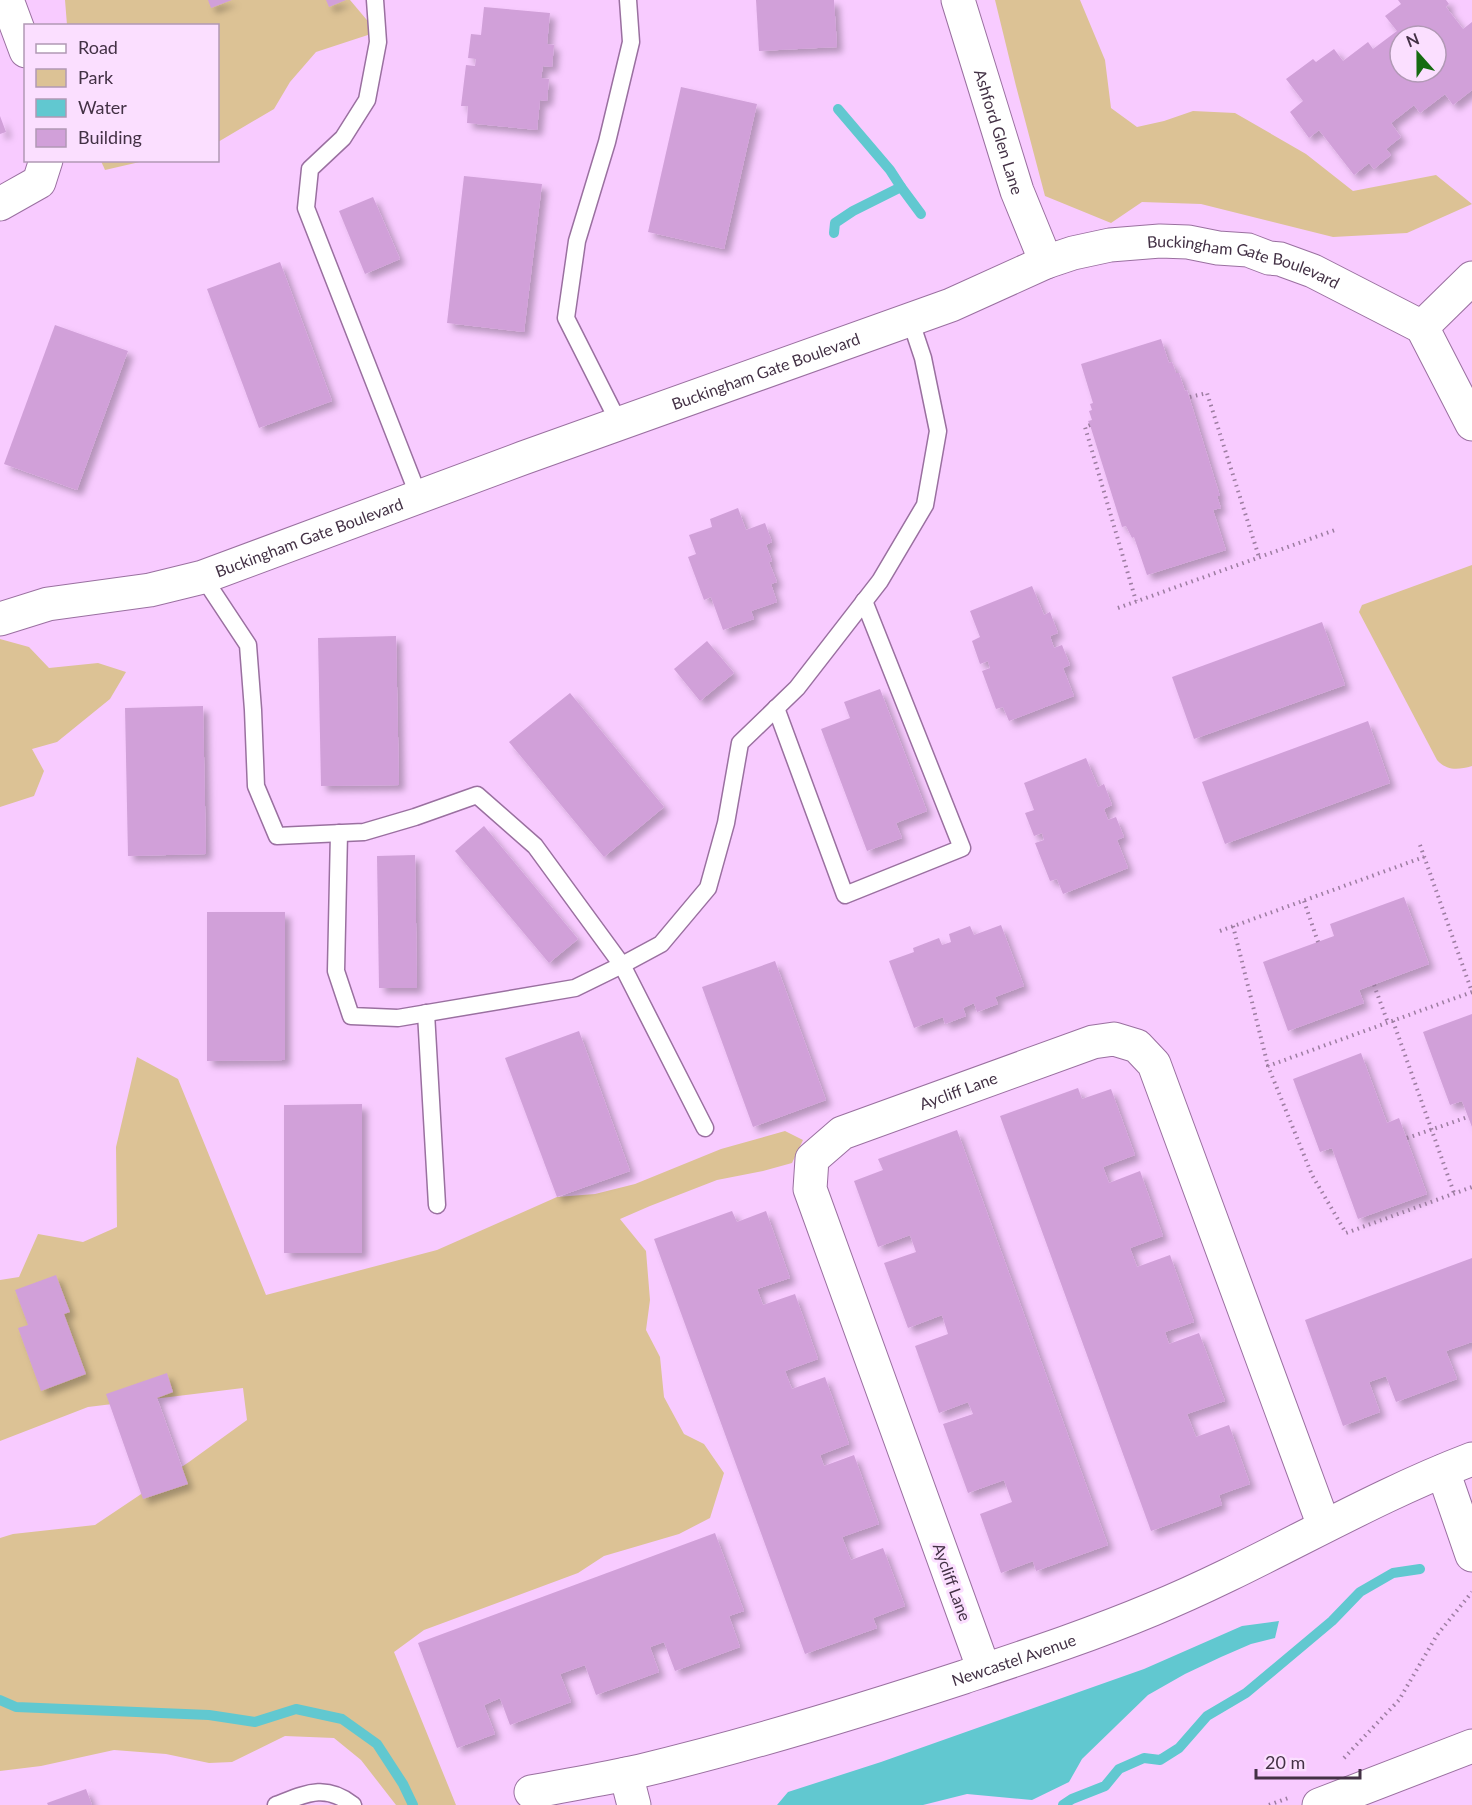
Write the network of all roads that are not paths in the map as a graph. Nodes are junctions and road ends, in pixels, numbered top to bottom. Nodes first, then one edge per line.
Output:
1 (7, 0) edge
2 (375, 0) edge
3 (628, 0) edge
4 (958, 0) edge
5 (24, 46) edge
6 (45, 162) edge
7 (0, 204) edge
8 (1046, 262) junction
9 (1472, 278) edge
10 (910, 319) junction
11 (1422, 327) junction
12 (619, 423) junction
13 (1472, 424) edge
14 (419, 497) junction
15 (203, 576) junction
16 (864, 601) junction
17 (0, 619) edge
18 (776, 708) junction
19 (339, 833) junction
20 (622, 965) junction
21 (426, 1013) junction
22 (705, 1128) dead end
23 (437, 1205) dead end
24 (1457, 1465) edge
25 (1324, 1526) junction
26 (1472, 1555) edge
27 (984, 1670) junction
28 (1472, 1746) edge
29 (626, 1774) junction
30 (531, 1792) dead end
31 (1308, 1800) edge
32 (276, 1805) edge
33 (353, 1805) edge
34 (634, 1805) edge

1 - 5 street
2 - 14 lane
3 - 12 lane
4 - 8 street, Ashford Glen Lane
6 - 7 street
8 - 10 street, Buckingham Gate Boulevard
8 - 11 street, Buckingham Gate Boulevard
9 - 11 street
10 - 12 street, Buckingham Gate Boulevard
10 - 16 lane
11 - 13 street
12 - 14 street, Buckingham Gate Boulevard
14 - 15 street, Buckingham Gate Boulevard
15 - 17 street, Buckingham Gate Boulevard
15 - 19 lane
16 - 18 lane
16 - 18 lane
18 - 20 lane
19 - 20 lane
19 - 21 lane
20 - 21 lane
20 - 22 lane
21 - 23 lane
24 - 25 street, Newcastel Avenue
24 - 26 street
25 - 27 street, Newcastel Avenue
25 - 27 street, Aycliff Lane
27 - 29 street, Newcastel Avenue
28 - 31 street
29 - 30 street, Newcastel Avenue
29 - 34 street
32 - 33 lane

